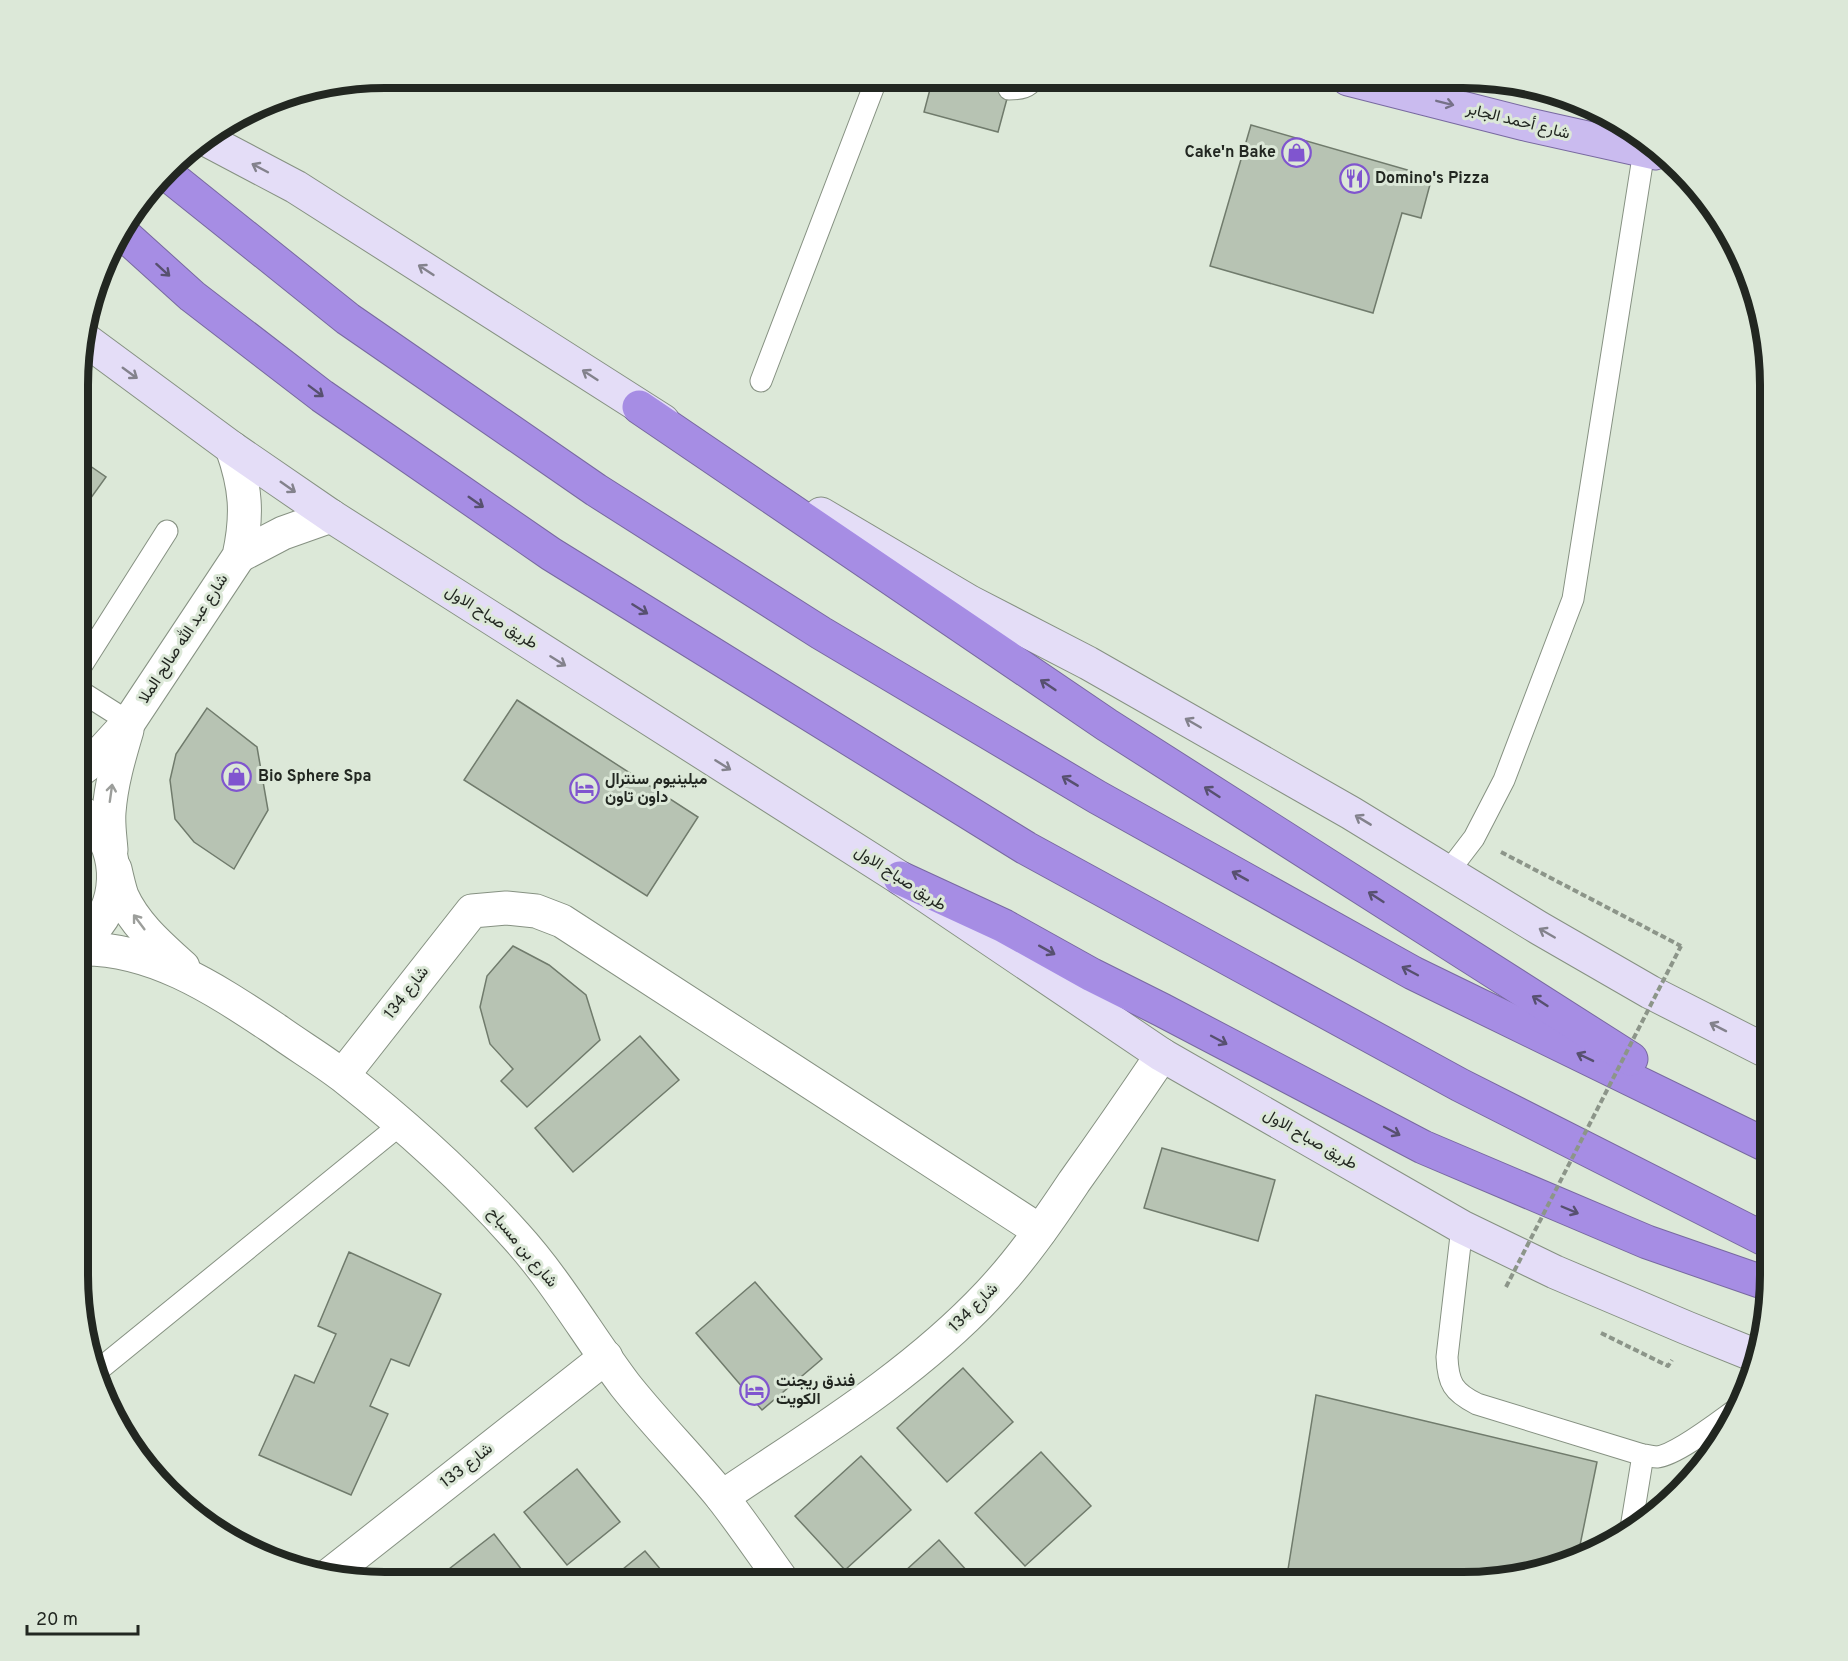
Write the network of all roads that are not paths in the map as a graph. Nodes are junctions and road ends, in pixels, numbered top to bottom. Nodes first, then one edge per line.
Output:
1 (873, 88) edge
2 (1025, 88) edge
3 (1384, 88) edge
4 (1009, 89) dead end
5 (214, 144) edge
6 (1644, 151) edge
7 (1649, 154) edge
8 (172, 179) edge
9 (128, 238) edge
10 (91, 344) edge
11 (761, 381) dead end
12 (639, 407) junction
13 (232, 448) junction
14 (331, 516) junction
15 (167, 531) dead end
16 (239, 556) junction
17 (88, 655) edge
18 (88, 696) edge
19 (129, 722) junction
20 (88, 764) edge
21 (88, 818) edge
22 (112, 859) junction
23 (1448, 872) junction
24 (900, 878) junction
25 (88, 935) edge
26 (88, 948) edge
27 (195, 978) junction
28 (1760, 1048) edge
29 (1162, 1055) junction
30 (343, 1076) junction
31 (400, 1124) junction
32 (1760, 1141) edge
33 (1760, 1142) edge
34 (1462, 1227) junction
35 (1040, 1231) junction
36 (1760, 1237) edge
37 (1760, 1281) edge
38 (1749, 1353) edge
39 (606, 1357) junction
40 (103, 1366) edge
41 (1723, 1418) edge
42 (1643, 1455) junction
43 (722, 1497) junction
44 (1633, 1519) edge
45 (337, 1569) edge
46 (776, 1572) edge

1 - 11 lane
2 - 4 lane
3 -> 6 main road, شارع أحمد الجابر
12 -> 5 main road
7 - 23 lane
33 -> 8 highway
9 -> 36 highway
10 -> 13 main road, طريق صباح الاول
23 -> 12 main road
32 -> 12 highway
13 -> 14 main road, طريق صباح الاول
13 - 16 street, شارع عبد الله صالح الملا
14 - 16 street, شارع عبد الله صالح الملا
14 -> 24 main road, طريق صباح الاول
15 - 17 lane
16 - 19 street, شارع عبد الله صالح الملا
18 - 19 lane
19 - 20 street, شارع عبد الله صالح الملا
22 -> 19 street, شارع عبد الله صالح الملا
21 - 22 street
22 - 25 street
27 -> 22 street, شارع بن مسباح
28 -> 23 main road
24 - 29 main road, طريق صباح الاول
24 -> 37 highway
26 - 27 street, شارع بن مسباح
27 - 30 street, شارع بن مسباح
29 - 34 main road, طريق صباح الاول
29 - 35 street, شارع 134
30 - 31 street, شارع بن مسباح
30 - 35 street, شارع 134
31 - 39 street, شارع بن مسباح
31 - 40 lane
34 - 38 main road, طريق صباح الاول
34 - 42 lane
35 - 43 street, شارع 134
39 - 43 street, شارع بن مسباح
39 - 45 street, شارع 133
41 - 42 lane
42 - 44 lane
43 - 46 street, شارع بن مسباح

